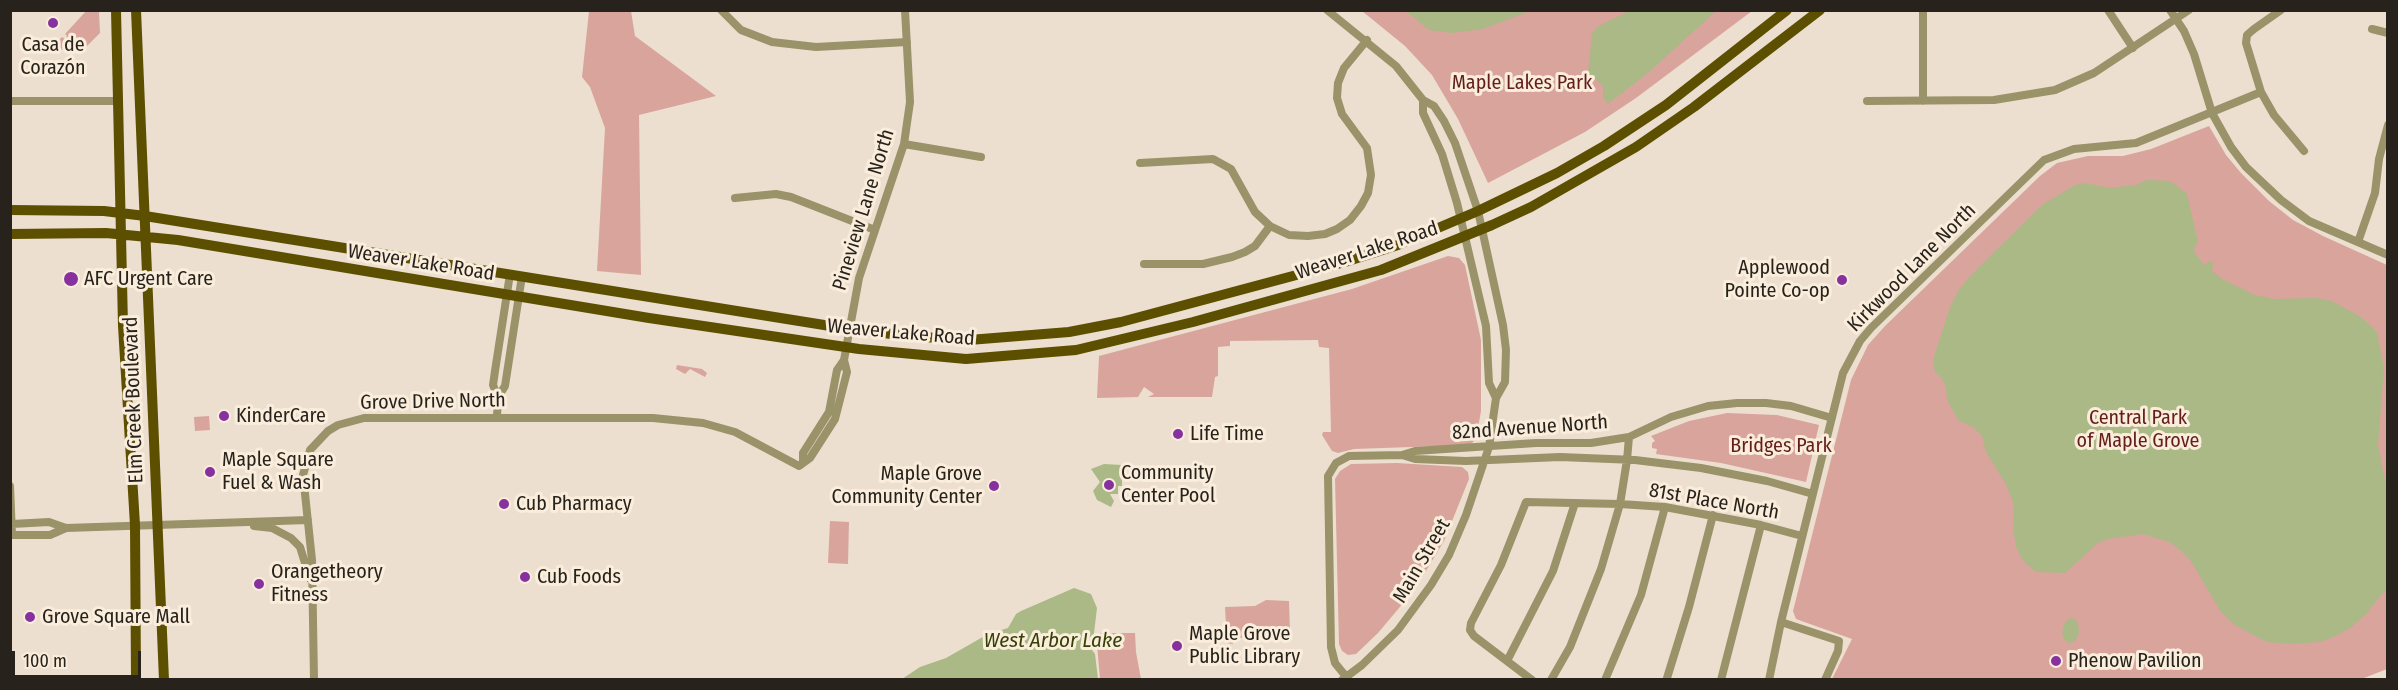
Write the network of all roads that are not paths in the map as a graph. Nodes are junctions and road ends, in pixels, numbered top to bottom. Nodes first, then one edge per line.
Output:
1 (116, 10) edge
2 (136, 10) edge
3 (721, 10) edge
4 (905, 10) edge
5 (1327, 10) edge
6 (1787, 10) edge
7 (1820, 10) edge
8 (1923, 10) edge
9 (2108, 10) edge
10 (2170, 10) edge
11 (2189, 10) edge
12 (2281, 10) edge
13 (2177, 20) junction
14 (2372, 29) dead end
15 (2388, 33) edge
16 (1367, 40) junction
17 (907, 42) junction
18 (2133, 48) junction
19 (2261, 93) junction
20 (1423, 100) junction
21 (10, 101) edge
22 (118, 101) junction
23 (1867, 101) dead end
24 (1923, 101) junction
25 (2212, 113) junction
26 (2388, 125) edge
27 (904, 144) junction
28 (2304, 151) dead end
29 (981, 157) dead end
30 (1140, 163) dead end
31 (735, 198) dead end
32 (10, 210) edge
33 (1478, 211) junction
34 (119, 213) junction
35 (145, 216) junction
36 (1460, 219) junction
37 (1270, 226) junction
38 (875, 230) junction
39 (1482, 230) junction
40 (10, 234) edge
41 (121, 234) junction
42 (146, 237) junction
43 (1465, 237) junction
44 (2358, 242) junction
45 (2388, 255) edge
46 (1144, 264) dead end
47 (510, 274) junction
48 (522, 276) junction
49 (507, 294) junction
50 (519, 296) junction
51 (849, 328) junction
52 (846, 348) junction
53 (498, 397) junction
54 (1496, 398) junction
55 (497, 417) junction
56 (1832, 418) junction
57 (1629, 437) junction
58 (1489, 447) junction
59 (1402, 455) junction
60 (1628, 459) junction
61 (1486, 460) junction
62 (801, 464) joint
63 (10, 486) edge
64 (1813, 494) junction
65 (1575, 503) junction
66 (1620, 504) junction
67 (1665, 507) junction
68 (1713, 515) junction
69 (308, 520) junction
70 (236, 523) junction
71 (12, 524) edge
72 (135, 525) junction
73 (157, 525) junction
74 (1761, 525) junction
75 (66, 528) junction
76 (1802, 536) junction
77 (313, 589) junction
78 (1781, 622) junction
79 (1507, 661) junction
80 (1346, 678) edge
81 (1666, 679) edge
82 (136, 680) edge
83 (164, 680) edge
84 (314, 680) edge
85 (1532, 680) edge
86 (1551, 680) edge
87 (1605, 680) edge
88 (1721, 680) edge
89 (1769, 680) edge
90 (1825, 680) edge

1 - 22 main road, Elm Creek Boulevard
2 - 35 main road, Elm Creek Boulevard
3 - 17 street
4 - 17 street, Pineview Lane North
5 - 16 street, Main Street
6 - 33 main road, Weaver Lake Road
7 - 39 main road, Weaver Lake Road
8 - 24 street
9 - 18 street
10 - 13 street
11 - 13 street
12 - 19 street
13 - 18 street
13 - 25 street
14 - 15 street
16 - 20 street, Main Street
16 - 37 street
17 - 27 street, Pineview Lane North
18 - 24 street
19 - 25 street, Kirkwood Lane North
19 - 28 street
20 - 33 street, Main Street
20 - 36 street, Main Street
21 - 22 street
22 - 34 main road, Elm Creek Boulevard
23 - 24 street
25 - 44 street
25 - 56 street, Kirkwood Lane North
26 - 44 street
27 - 29 street
27 - 38 street, Pineview Lane North
30 - 37 street
31 - 38 street
32 - 34 main road, Weaver Lake Road
33 - 36 main road, Weaver Lake Road
33 - 39 street, Main Street
34 - 35 main road, Weaver Lake Road
34 - 41 main road, Elm Creek Boulevard
35 - 42 main road, Elm Creek Boulevard
35 - 47 main road, Weaver Lake Road
36 - 43 street, Main Street
36 - 51 main road, Weaver Lake Road
37 - 46 street
38 - 51 street, Pineview Lane North
39 - 43 main road, Weaver Lake Road
39 - 54 street, Main Street
40 - 41 main road, Weaver Lake Road
41 - 42 main road, Weaver Lake Road
41 - 72 main road, Elm Creek Boulevard
42 - 49 main road, Weaver Lake Road
42 - 73 main road, Elm Creek Boulevard
43 - 52 main road, Weaver Lake Road
43 - 54 street, Main Street
44 - 45 street
47 - 48 main road, Weaver Lake Road
47 - 49 street
48 - 50 street
48 - 51 main road, Weaver Lake Road
49 - 50 main road, Weaver Lake Road
49 - 53 street
50 - 52 main road, Weaver Lake Road
50 - 53 street
51 - 52 street, Pineview Lane North
52 - 62 street, Pineview Lane North
53 - 55 street
54 - 58 street, Main Street
55 - 62 street, Grove Drive North
55 - 69 street, Grove Drive North
56 - 57 street, 82nd Avenue North
56 - 64 street, Kirkwood Lane North
57 - 58 street, 82nd Avenue North
57 - 60 street
58 - 59 street, 82nd Avenue North
58 - 61 street, Main Street
59 - 61 street, 82nd Avenue North
59 - 80 street, 82nd Avenue North
60 - 61 street, 82nd Avenue North
60 - 64 street, 82nd Avenue North
60 - 66 street
61 - 80 street, Main Street
63 - 71 street
64 - 76 street, Kirkwood Lane North
65 - 66 street, 81st Place North
65 - 79 street
65 - 79 street, 81st Place North
66 - 67 street, 81st Place North
66 - 86 street
67 - 68 street, 81st Place North
67 - 87 street
68 - 74 street, 81st Place North
68 - 81 street
69 - 70 street
69 - 77 street, Grove Drive North
70 - 73 street
70 - 77 street
71 - 75 street
71 - 75 street
72 - 73 street
72 - 75 street
72 - 82 main road, Elm Creek Boulevard
73 - 83 main road, Elm Creek Boulevard
74 - 76 street, 81st Place North
74 - 88 street
76 - 78 street, Kirkwood Lane North
77 - 84 street
78 - 89 street, Kirkwood Lane North
78 - 90 street
79 - 85 street

